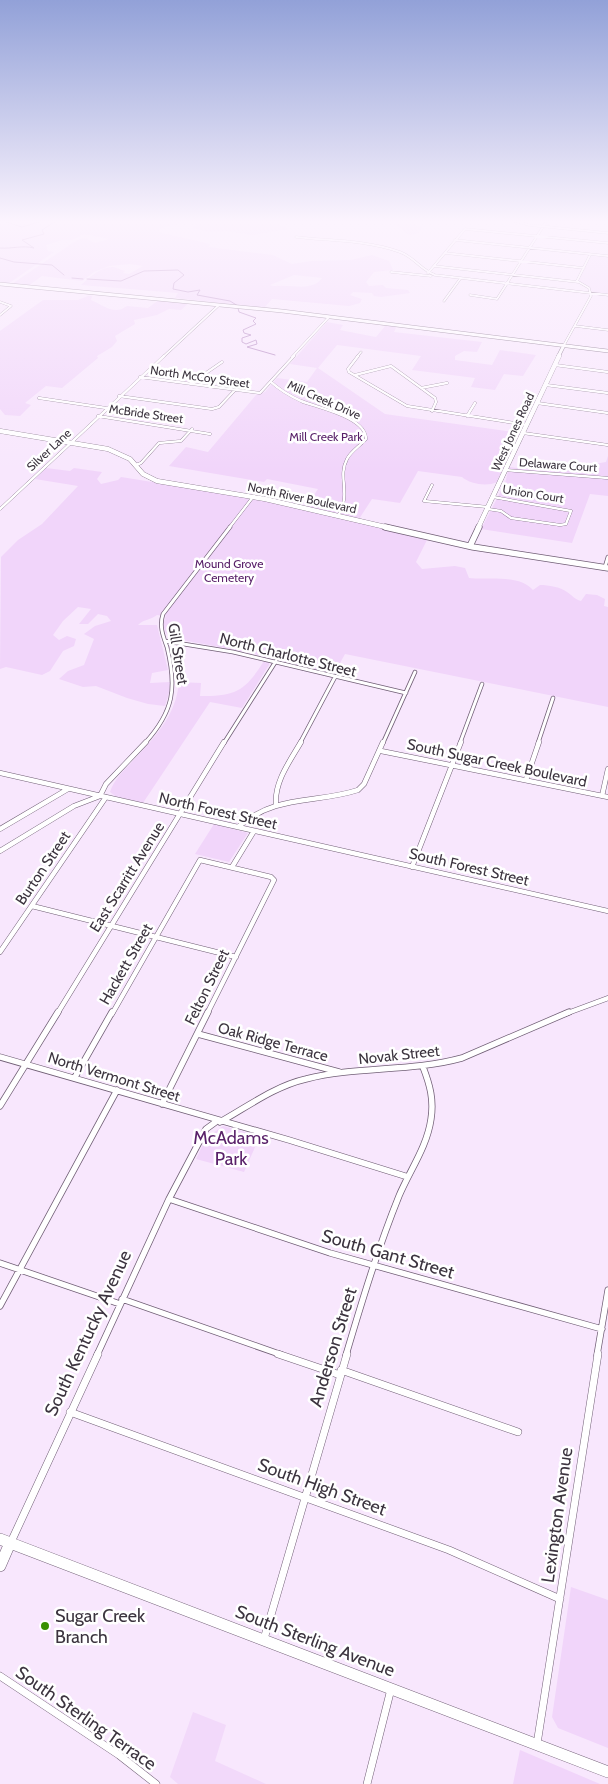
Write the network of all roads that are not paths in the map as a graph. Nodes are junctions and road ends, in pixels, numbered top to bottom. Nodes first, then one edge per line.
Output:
1 (6, 304) edge
2 (211, 304) edge
3 (587, 304) edge
4 (219, 305) junction
5 (0, 315) edge
6 (329, 317) junction
7 (575, 326) junction
8 (608, 330) edge
9 (568, 340) junction
10 (551, 344) junction
11 (564, 345) junction
12 (608, 351) edge
13 (361, 352) dead end
14 (222, 362) dead end
15 (555, 365) junction
16 (608, 372) edge
17 (354, 375) junction
18 (140, 377) junction
19 (271, 382) junction
20 (447, 383) dead end
21 (190, 384) junction
22 (546, 385) junction
23 (422, 388) junction
24 (234, 391) junction
25 (608, 393) edge
26 (120, 396) junction
27 (39, 398) dead end
28 (475, 402) dead end
29 (537, 403) junction
30 (106, 408) junction
31 (432, 411) junction
32 (608, 413) edge
33 (98, 416) junction
34 (467, 416) junction
35 (527, 425) junction
36 (192, 430) junction
37 (0, 431) edge
38 (523, 433) junction
39 (210, 434) dead end
40 (70, 442) junction
41 (608, 445) edge
42 (136, 465) junction
43 (506, 470) junction
44 (608, 478) edge
45 (432, 484) dead end
46 (253, 497) junction
47 (493, 497) junction
48 (488, 508) junction
49 (0, 509) edge
50 (338, 516) junction
51 (470, 546) junction
52 (608, 557) edge
53 (606, 568) edge
54 (165, 641) junction
55 (276, 661) junction
56 (415, 672) dead end
57 (335, 677) junction
58 (482, 684) dead end
59 (406, 693) junction
60 (553, 698) dead end
61 (381, 751) junction
62 (452, 765) junction
63 (608, 770) edge
64 (0, 774) edge
65 (526, 780) junction
66 (68, 789) junction
67 (100, 796) junction
68 (602, 796) junction
69 (106, 797) junction
70 (608, 797) edge
71 (276, 805) junction
72 (181, 814) junction
73 (238, 827) junction
74 (0, 829) edge
75 (254, 831) junction
76 (325, 847) joint
77 (0, 850) edge
78 (232, 867) junction
79 (412, 867) junction
80 (32, 906) junction
81 (608, 911) edge
82 (111, 926) junction
83 (156, 938) junction
84 (0, 952) edge
85 (236, 957) junction
86 (608, 998) edge
87 (198, 1034) junction
88 (0, 1057) edge
89 (26, 1064) junction
90 (423, 1067) junction
91 (342, 1073) junction
92 (75, 1077) junction
93 (117, 1090) junction
94 (162, 1104) junction
95 (0, 1106) edge
96 (219, 1121) junction
97 (408, 1177) junction
98 (170, 1199) junction
99 (0, 1263) edge
100 (373, 1266) junction
101 (19, 1269) junction
102 (608, 1290) edge
103 (121, 1301) junction
104 (0, 1306) edge
105 (602, 1329) junction
106 (340, 1372) junction
107 (70, 1412) junction
108 (518, 1432) dead end
109 (304, 1496) junction
110 (5, 1541) edge
111 (0, 1566) edge
112 (560, 1598) junction
113 (264, 1640) junction
114 (0, 1676) edge
115 (391, 1689) junction
116 (537, 1745) junction
117 (608, 1772) edge
118 (156, 1784) edge
119 (367, 1784) edge

1 - 5 street
2 - 4 main road
3 - 7 street, West Jones Road
4 - 6 main road
4 - 18 street, Silver Lane
6 - 10 main road
6 - 19 street
7 - 8 street
7 - 9 street, West Jones Road
9 - 10 street
9 - 11 street, West Jones Road
10 - 11 main road
11 - 12 main road
11 - 15 main road, West Jones Road
13 - 17 street
14 - 21 street
15 - 16 street
15 - 22 main road, West Jones Road
17 - 23 street
17 - 31 street
18 - 21 street, North McCoy Street
18 - 26 street, Silver Lane
19 - 24 street, North McCoy Street
19 - 50 street, Mill Creek Drive
20 - 23 street
21 - 24 street, North McCoy Street
22 - 25 street
22 - 29 main road, West Jones Road
23 - 31 street
24 - 26 street
26 - 30 street, Silver Lane
27 - 30 street, McBride Street
28 - 34 street
29 - 32 street
29 - 35 main road, West Jones Road
30 - 33 street, Silver Lane
31 - 34 street
33 - 36 street, McBride Street
33 - 40 street, Silver Lane
34 - 35 street
35 - 38 main road, West Jones Road
36 - 39 street, McBride Street
36 - 42 street
37 - 40 main road, North River Boulevard
38 - 41 street
38 - 43 main road, West Jones Road
40 - 42 main road, North River Boulevard
40 - 49 street, Silver Lane
42 - 46 main road, North River Boulevard
43 - 44 street, Delaware Court
43 - 47 main road, West Jones Road
45 - 48 street
46 - 50 main road, North River Boulevard
46 - 54 street, Gill Street
47 - 48 main road, West Jones Road
47 - 48 street, Union Court
48 - 51 main road, West Jones Road
50 - 51 main road, North River Boulevard
51 - 53 main road, North River Boulevard
52 - 53 street
54 - 55 street, North Charlotte Street
54 - 67 street, Gill Street
55 - 57 street, North Charlotte Street
55 - 72 street, East Scarritt Avenue
56 - 59 street
57 - 59 street, North Charlotte Street
57 - 71 street
58 - 62 street
59 - 61 street
60 - 65 street
61 - 62 street, South Sugar Creek Boulevard
61 - 71 street
62 - 65 street, South Sugar Creek Boulevard
62 - 79 street
63 - 68 street
64 - 66 street
65 - 68 street, South Sugar Creek Boulevard
66 - 67 street, North Forest Street
66 - 74 street
67 - 69 street, North Forest Street
67 - 77 street
68 - 70 street, South Sugar Creek Boulevard
69 - 72 street, North Forest Street
69 - 80 street, Burton Street
71 - 73 street
72 - 73 street, North Forest Street
72 - 82 street, East Scarritt Avenue
73 - 75 street, North Forest Street
75 - 76 street, North Forest Street
75 - 78 street
76 - 79 street, South Forest Street
78 - 83 street, Hackett Street
78 - 85 street, Felton Street
79 - 81 street, South Forest Street
80 - 82 street
80 - 84 street, Burton Street
82 - 83 street
82 - 89 street, East Scarritt Avenue
83 - 85 street
83 - 92 street, Hackett Street
85 - 87 street, Felton Street
86 - 90 street, Novak Street
87 - 91 street, Oak Ridge Terrace
87 - 94 street, Felton Street
88 - 89 street, North Vermont Street
89 - 92 street, North Vermont Street
89 - 95 street, East Scarritt Avenue
90 - 91 street, Novak Street
90 - 97 street, Anderson Street
91 - 96 street, Novak Street
92 - 93 street, North Vermont Street
93 - 94 street, North Vermont Street
93 - 101 street
94 - 96 street, North Vermont Street
96 - 97 street, North Vermont Street
96 - 98 street, South Kentucky Avenue
97 - 100 street, Anderson Street
98 - 100 street, South Gant Street
98 - 103 street, South Kentucky Avenue
99 - 101 street
100 - 105 street, South Gant Street
100 - 106 street, Anderson Street
101 - 103 street
101 - 104 street
102 - 105 street, Lexington Avenue
103 - 106 street
103 - 107 street, South Kentucky Avenue
105 - 112 street, Lexington Avenue
106 - 108 street
106 - 109 street, Anderson Street
107 - 109 street, South High Street
107 - 110 street, South Kentucky Avenue
109 - 112 street, South High Street
109 - 113 street, Anderson Street
110 - 111 main road, South Kentucky Avenue
110 - 113 main road, South Sterling Avenue
112 - 116 street, Lexington Avenue
113 - 115 main road, South Sterling Avenue
114 - 118 street, South Sterling Terrace
115 - 116 main road, South Sterling Avenue
115 - 119 street
116 - 117 main road, South Sterling Avenue

